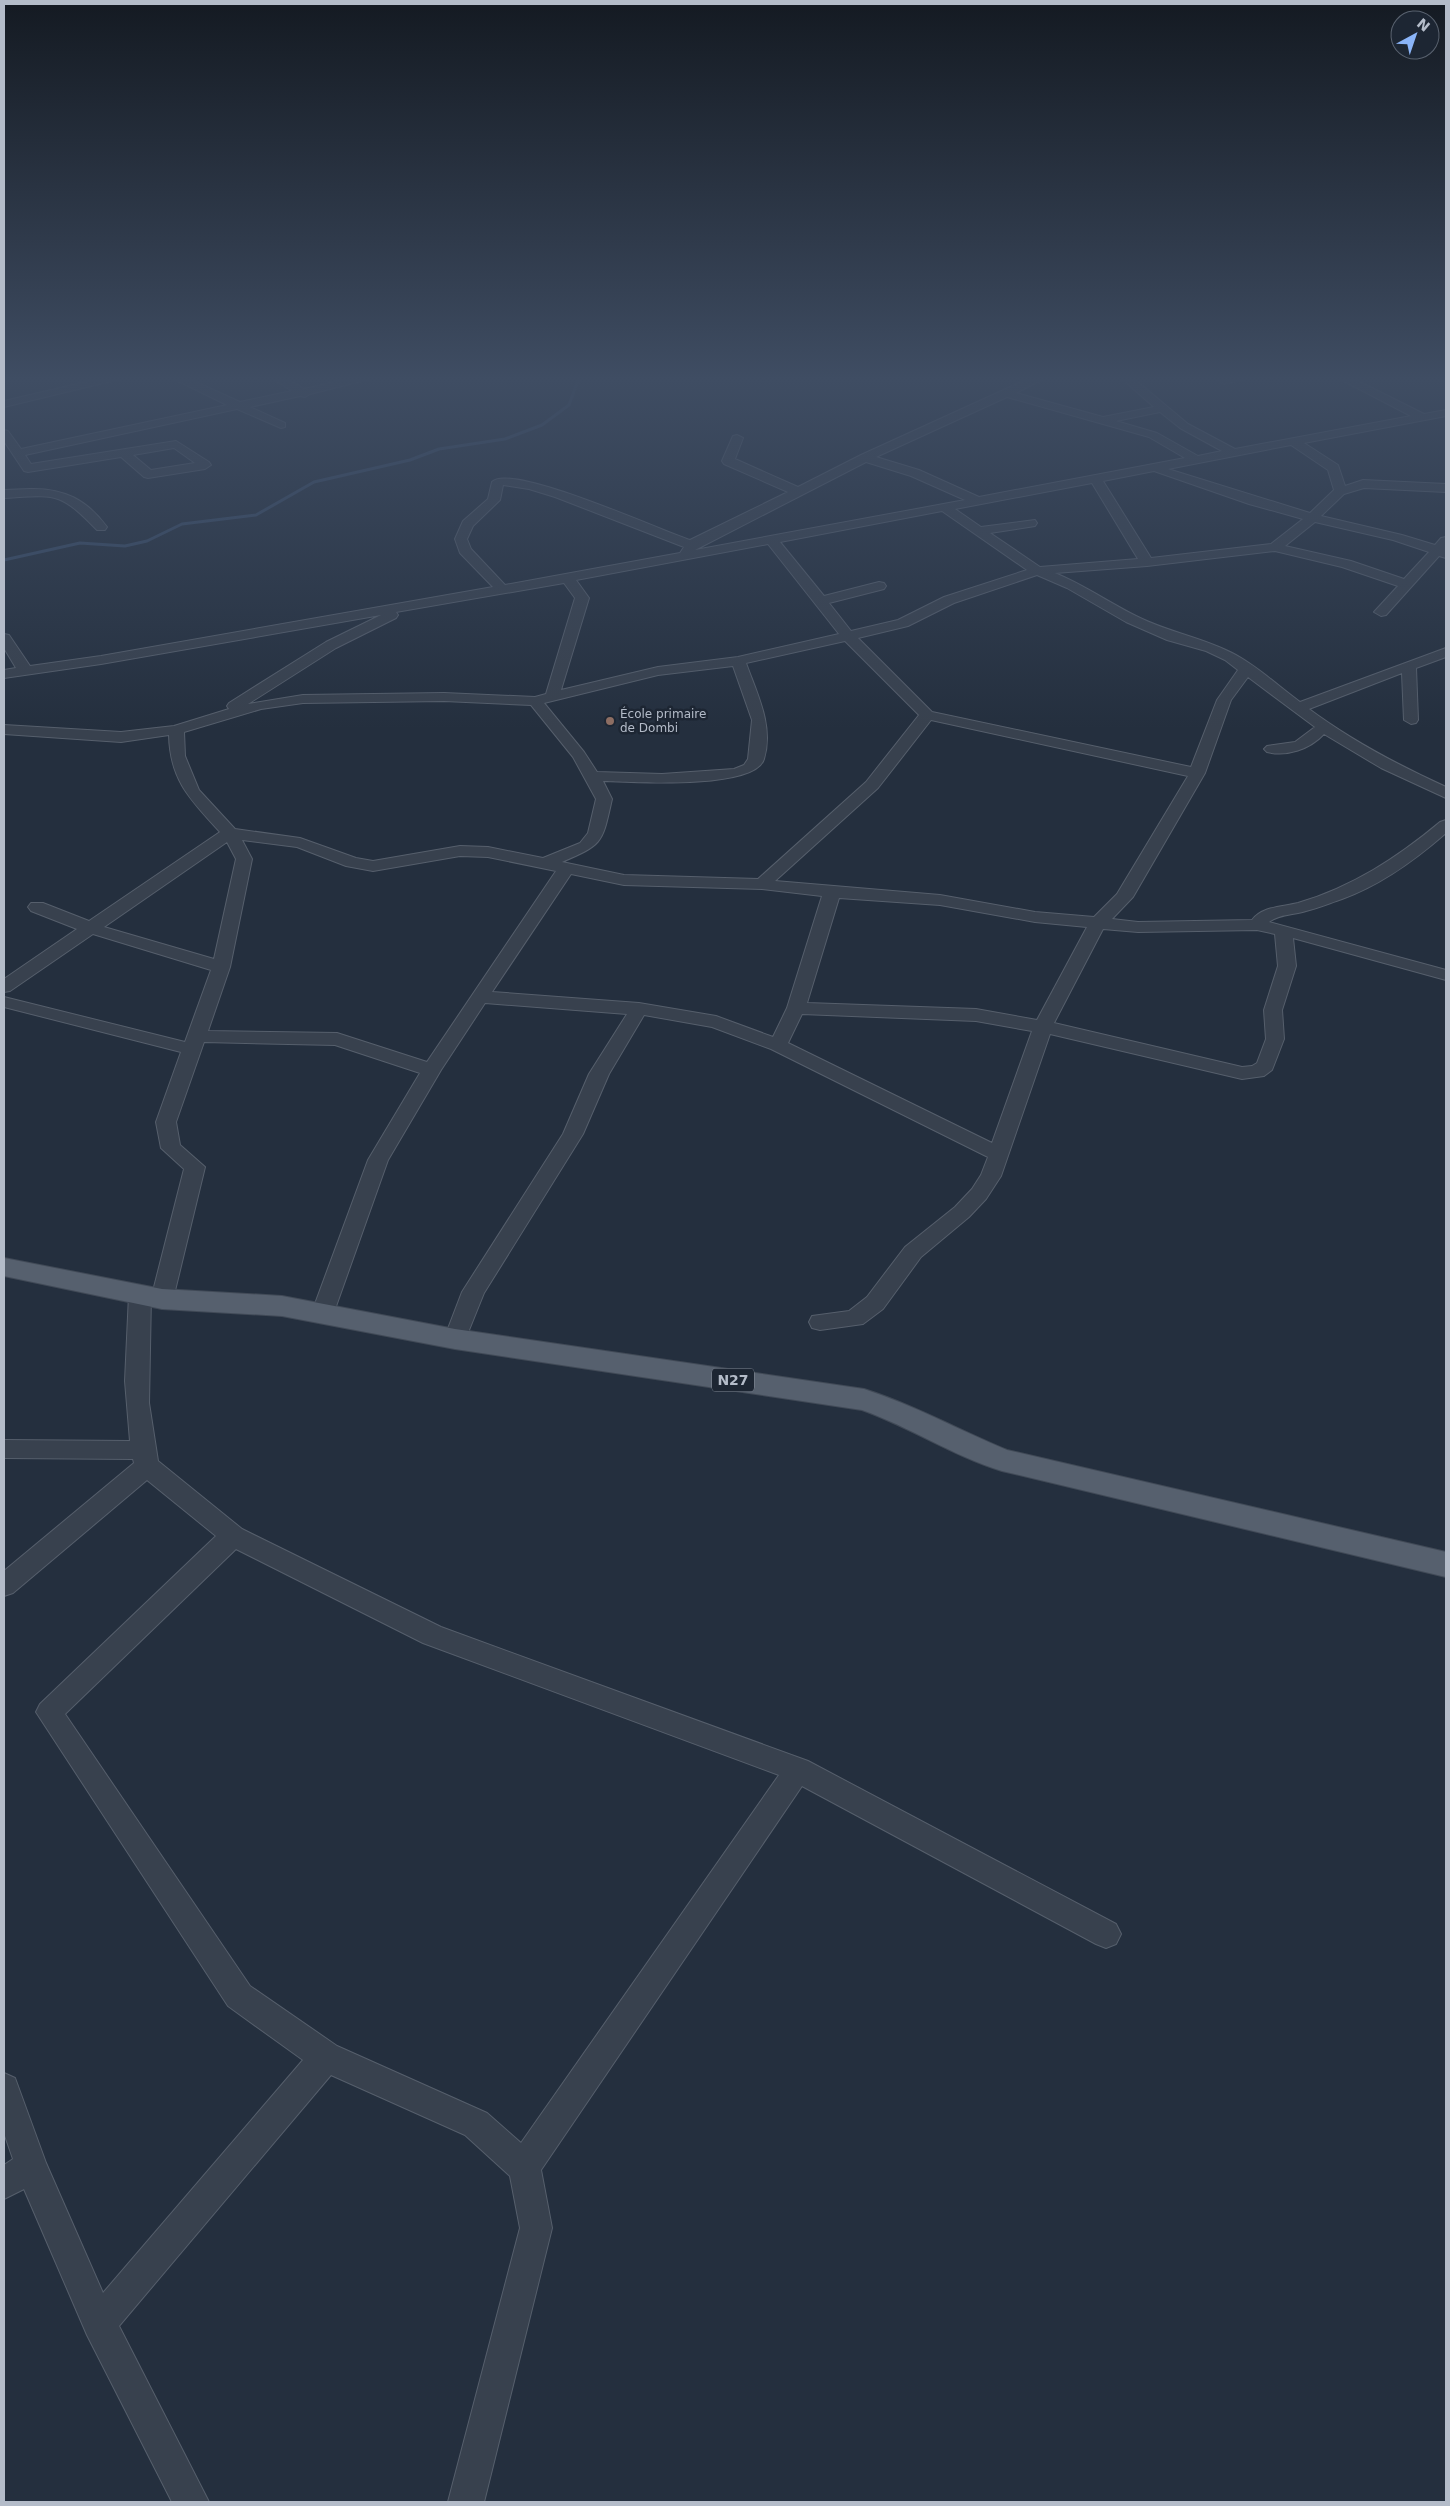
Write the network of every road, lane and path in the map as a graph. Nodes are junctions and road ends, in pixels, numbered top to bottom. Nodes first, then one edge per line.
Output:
1 (61, 495) edge
2 (495, 495) edge
3 (562, 495) edge
4 (793, 495) edge
5 (965, 495) edge
6 (1009, 495) edge
7 (1105, 495) edge
8 (1235, 495) edge
9 (1336, 495) edge
10 (978, 501) junction
11 (944, 507) junction
12 (1312, 518) junction
13 (1031, 523) dead end
14 (101, 527) dead end
15 (978, 531) junction
16 (772, 540) junction
17 (1275, 547) junction
18 (1444, 548) edge
19 (688, 551) junction
20 (1147, 562) junction
21 (1037, 571) junction
22 (567, 578) junction
23 (1406, 584) junction
24 (879, 586) dead end
25 (502, 589) junction
26 (820, 601) junction
27 (405, 606) junction
28 (1381, 612) dead end
29 (848, 636) junction
30 (4, 638) edge
31 (1443, 656) edge
32 (738, 661) junction
33 (1409, 666) junction
34 (1247, 668) junction
35 (25, 670) junction
36 (4, 674) edge
37 (552, 697) junction
38 (535, 701) junction
39 (1297, 708) junction
40 (927, 715) junction
41 (212, 719) junction
42 (1411, 720) dead end
43 (1323, 727) junction
44 (6, 730) edge
45 (176, 730) junction
46 (1272, 749) dead end
47 (1197, 774) junction
48 (592, 776) junction
49 (1446, 793) edge
50 (1446, 825) edge
51 (230, 833) junction
52 (544, 864) junction
53 (565, 870) junction
54 (762, 884) junction
55 (832, 892) junction
56 (37, 907) dead end
57 (1097, 924) junction
58 (1257, 925) junction
59 (90, 928) junction
60 (1283, 930) junction
61 (221, 967) junction
62 (1446, 975) edge
63 (4, 987) edge
64 (480, 997) junction
65 (4, 1002) edge
66 (639, 1008) junction
67 (796, 1008) junction
68 (1043, 1027) junction
69 (194, 1043) junction
70 (778, 1044) junction
71 (431, 1070) junction
72 (998, 1154) junction
73 (4, 1267) edge
74 (151, 1297) junction
75 (323, 1312) junction
76 (820, 1322) dead end
77 (455, 1339) junction
78 (4, 1449) edge
79 (145, 1458) junction
80 (233, 1536) junction
81 (1446, 1565) edge
82 (4, 1586) edge
83 (798, 1770) junction
84 (1106, 1934) dead end
85 (326, 2058) junction
86 (4, 2089) edge
87 (31, 2166) junction
88 (524, 2167) junction
89 (4, 2183) edge
90 (99, 2323) junction
91 (191, 2502) edge
92 (466, 2502) edge

1 - 14 street
2 - 25 street
3 - 19 street
4 - 19 street
5 - 10 street
6 - 10 street
7 - 20 street
8 - 12 street
9 - 12 street
10 - 11 street
11 - 15 street
11 - 16 street
12 - 17 street
12 - 18 street
13 - 15 street
15 - 21 street
16 - 19 street
16 - 26 street
17 - 20 street
17 - 23 street
18 - 23 street
19 - 22 street
20 - 21 street
21 - 29 street
21 - 34 street
22 - 25 street
22 - 37 street
23 - 28 street
24 - 26 street
25 - 27 street
26 - 29 street
27 - 35 street
27 - 41 street
29 - 32 street
29 - 40 street
30 - 35 street
31 - 33 street
32 - 37 street
32 - 48 street
33 - 39 street
33 - 42 street
34 - 39 street
34 - 47 street
35 - 36 street
37 - 38 street
38 - 41 street
38 - 48 street
39 - 43 street
40 - 47 street
40 - 54 street
41 - 45 street
43 - 46 street
43 - 49 street
44 - 45 street
45 - 51 street
47 - 57 street
48 - 52 street
50 - 58 street
51 - 52 street
51 - 59 street
51 - 61 street
52 - 53 street
53 - 54 street
53 - 64 street
54 - 55 street
55 - 57 street
55 - 67 street
56 - 59 street
57 - 58 street
57 - 68 street
58 - 60 street
59 - 61 street
59 - 63 street
60 - 62 street
60 - 68 street
61 - 69 street
64 - 66 street
64 - 71 street
65 - 69 street
66 - 70 street
66 - 77 street
67 - 68 street
67 - 70 street
68 - 72 street
69 - 71 street
69 - 74 street
70 - 72 street
71 - 75 street
72 - 76 street
73 - 74 main road, N27
74 - 75 main road, N27
74 - 79 street
75 - 77 main road, N27
77 - 81 main road, N27
78 - 79 street
79 - 80 street
79 - 82 street
80 - 83 street
80 - 85 street
83 - 84 street
83 - 88 street
85 - 88 street
85 - 90 street
86 - 87 street
87 - 89 street
87 - 90 street
88 - 92 street
90 - 91 street

